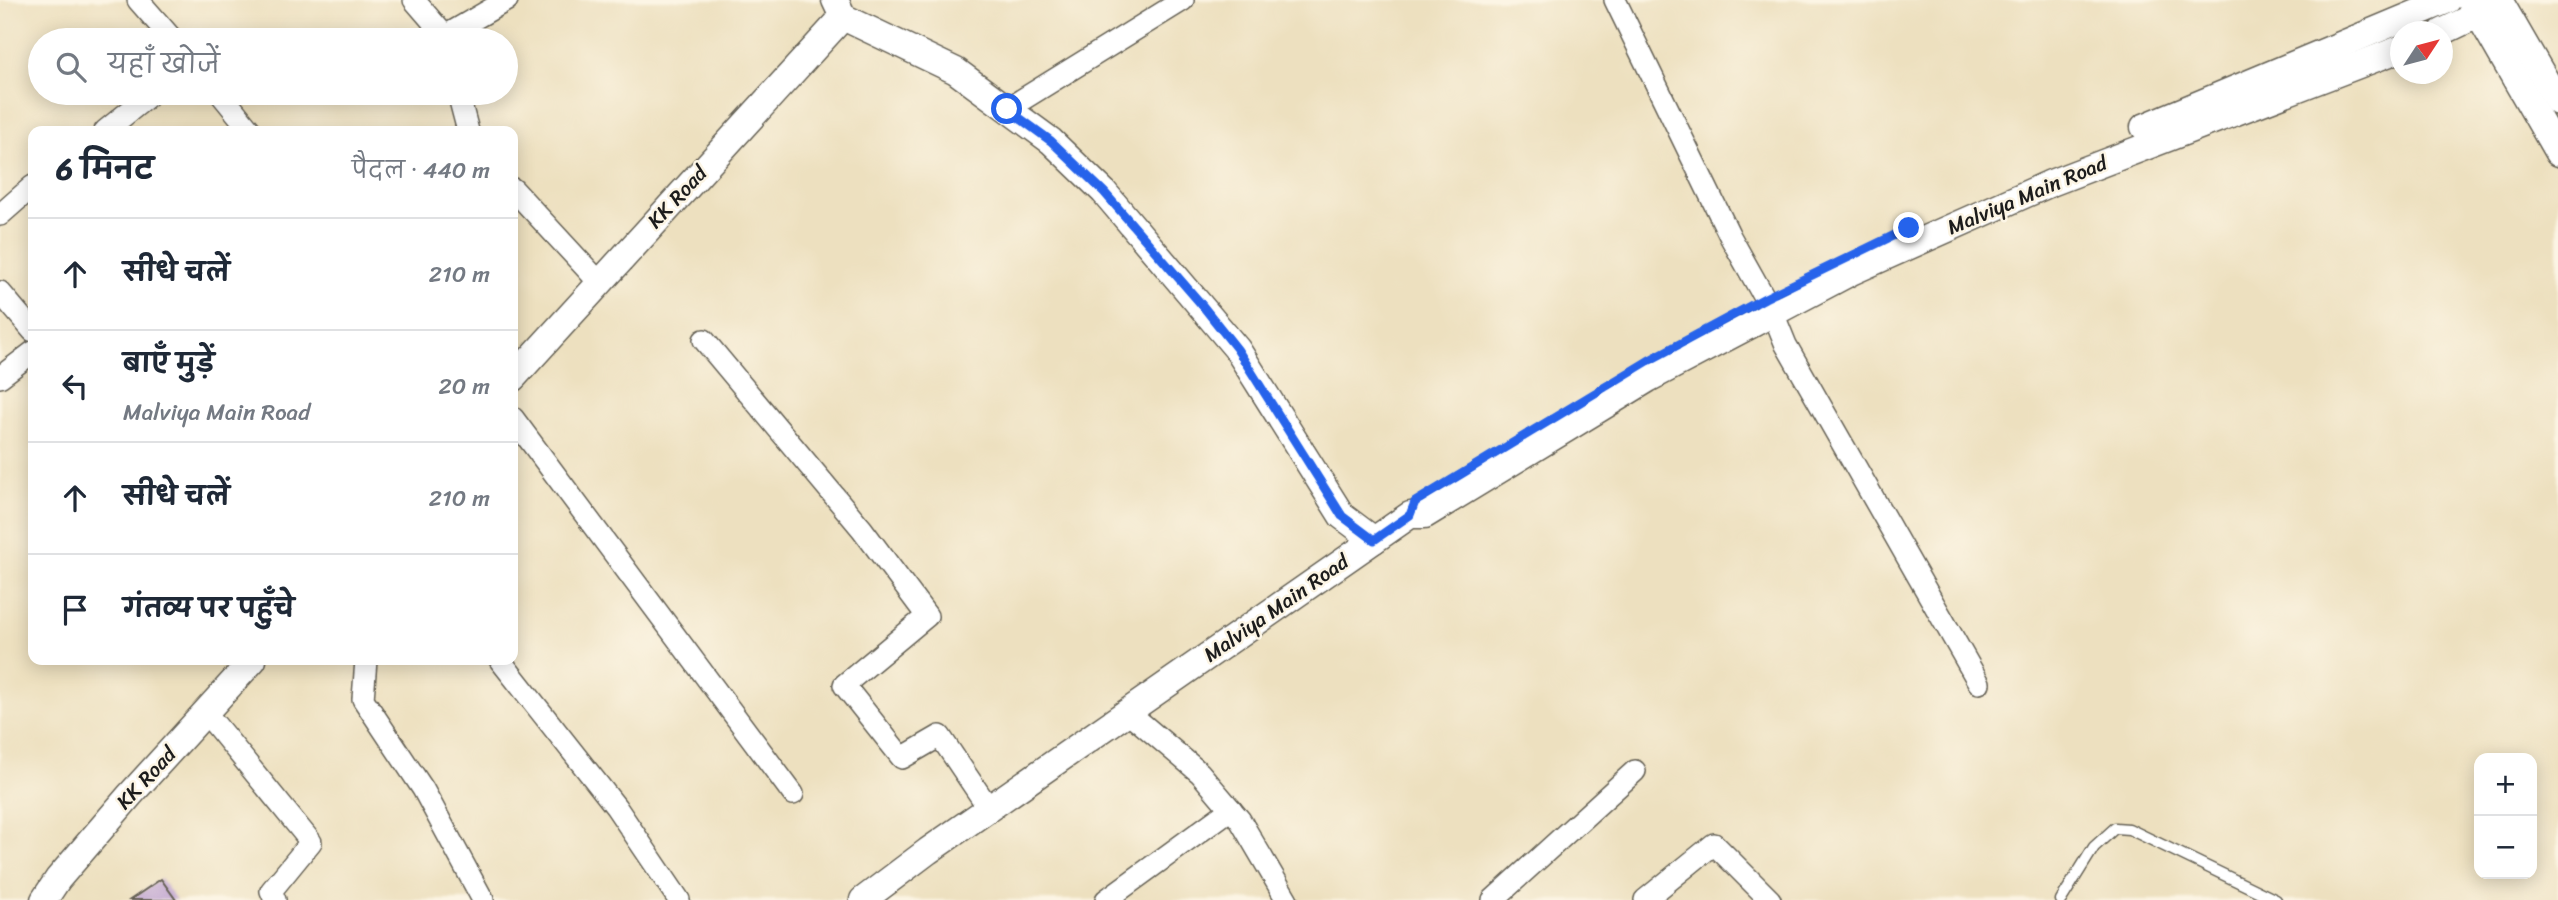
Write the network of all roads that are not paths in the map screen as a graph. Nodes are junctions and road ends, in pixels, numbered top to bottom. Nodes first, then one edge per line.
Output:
1 (138, 0) edge
2 (414, 0) edge
3 (507, 0) edge
4 (1184, 0) edge
5 (1615, 0) edge
6 (2448, 0) edge
7 (2491, 4) edge
8 (839, 9) edge
9 (2453, 26) edge
10 (162, 28) edge
11 (437, 28) edge
12 (461, 28) edge
13 (2390, 53) edge
14 (2558, 102) edge
15 (137, 105) edge
16 (230, 105) edge
17 (461, 105) edge
18 (1007, 109) junction
19 (110, 126) edge
20 (247, 126) edge
21 (467, 126) edge
22 (2558, 153) edge
23 (2048, 176) junction
24 (28, 190) edge
25 (518, 194) edge
26 (0, 215) edge
27 (599, 282) junction
28 (0, 292) edge
29 (1769, 305) junction
30 (28, 325) edge
31 (704, 340) dead end
32 (28, 356) edge
33 (518, 372) edge
34 (0, 377) edge
35 (518, 425) edge
36 (1374, 540) junction
37 (249, 665) edge
38 (366, 665) edge
39 (504, 665) edge
40 (1979, 683) dead end
41 (1128, 712) junction
42 (206, 713) junction
43 (1635, 771) dead end
44 (793, 794) dead end
45 (1231, 809) junction
46 (990, 810) junction
47 (1281, 898) edge
48 (2271, 899) edge
49 (44, 900) edge
50 (275, 900) edge
51 (483, 900) edge
52 (679, 900) edge
53 (863, 900) edge
54 (1106, 900) edge
55 (1493, 900) edge
56 (1645, 900) edge
57 (1770, 900) edge
58 (2061, 900) edge

1 - 10 street
2 - 11 street
3 - 12 street
4 - 18 street
5 - 29 street
6 - 23 street
7 - 9 street
7 - 14 street
7 - 22 street
8 - 18 street
8 - 27 street, KK Road
13 - 23 street, Malviya Main Road
15 - 19 street
16 - 20 street
17 - 21 street
18 - 36 street
23 - 29 street, Malviya Main Road
24 - 26 street
25 - 27 street
27 - 33 street, KK Road
28 - 30 street
29 - 36 street, Malviya Main Road
29 - 40 street
31 - 46 street
32 - 34 street
35 - 44 street
36 - 41 street, Malviya Main Road
37 - 42 street, KK Road
38 - 51 street
39 - 52 street
41 - 45 street
41 - 46 street, Malviya Main Road
42 - 49 street, KK Road
42 - 50 street
43 - 55 street
45 - 47 street
45 - 54 street
46 - 53 street, Malviya Main Road
48 - 58 lane
56 - 57 street

